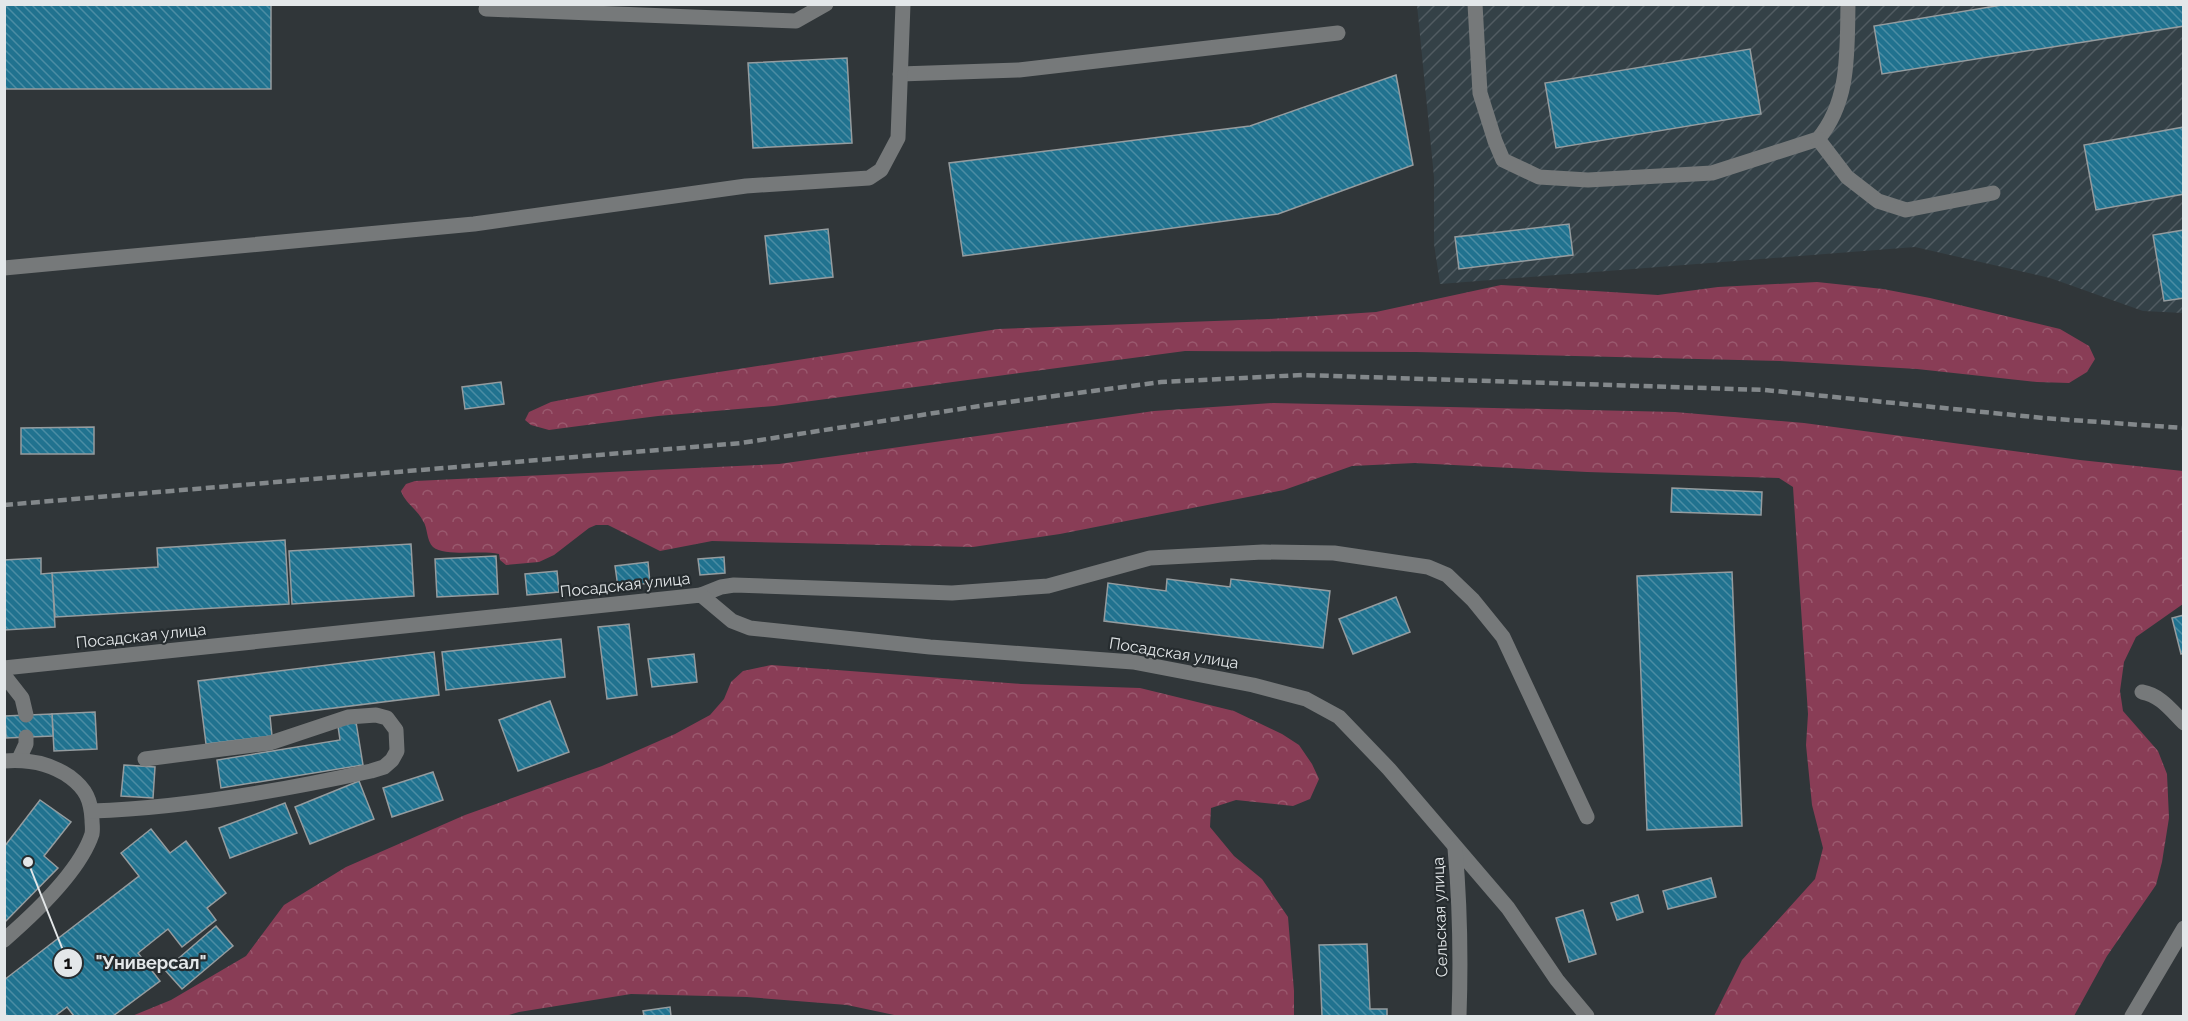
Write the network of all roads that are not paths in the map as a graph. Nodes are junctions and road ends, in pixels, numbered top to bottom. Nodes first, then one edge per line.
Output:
1 (825, 4) edge
2 (903, 4) edge
3 (1475, 4) edge
4 (1848, 4) edge
5 (486, 9) dead end
6 (1338, 33) dead end
7 (900, 74) junction
8 (1818, 139) junction
9 (1993, 192) dead end
10 (4, 268) edge
11 (701, 595) junction
12 (4, 668) edge
13 (4, 675) edge
14 (2142, 692) dead end
15 (26, 715) dead end
16 (1339, 717) joint
17 (2184, 723) edge
18 (26, 737) dead end
19 (145, 759) dead end
20 (12, 760) edge
21 (92, 811) junction
22 (1587, 817) dead end
23 (1455, 848) junction
24 (2184, 928) edge
25 (4, 940) edge
26 (2178, 945) edge
27 (1459, 1017) edge
28 (1587, 1017) edge
29 (2132, 1017) edge

1 - 5 lane
2 - 7 lane
3 - 8 lane
4 - 8 lane
6 - 7 lane
7 - 10 lane
8 - 9 lane
11 - 12 lane, Посадская улица
11 - 16 lane, Посадская улица
11 - 22 lane
13 - 15 lane
14 - 17 lane
16 - 23 lane, Сельская улица
18 - 20 lane
19 - 21 lane
20 - 21 lane
21 - 25 lane
23 - 27 lane, Сельская улица
23 - 28 lane
24 - 26 lane
26 - 29 lane

